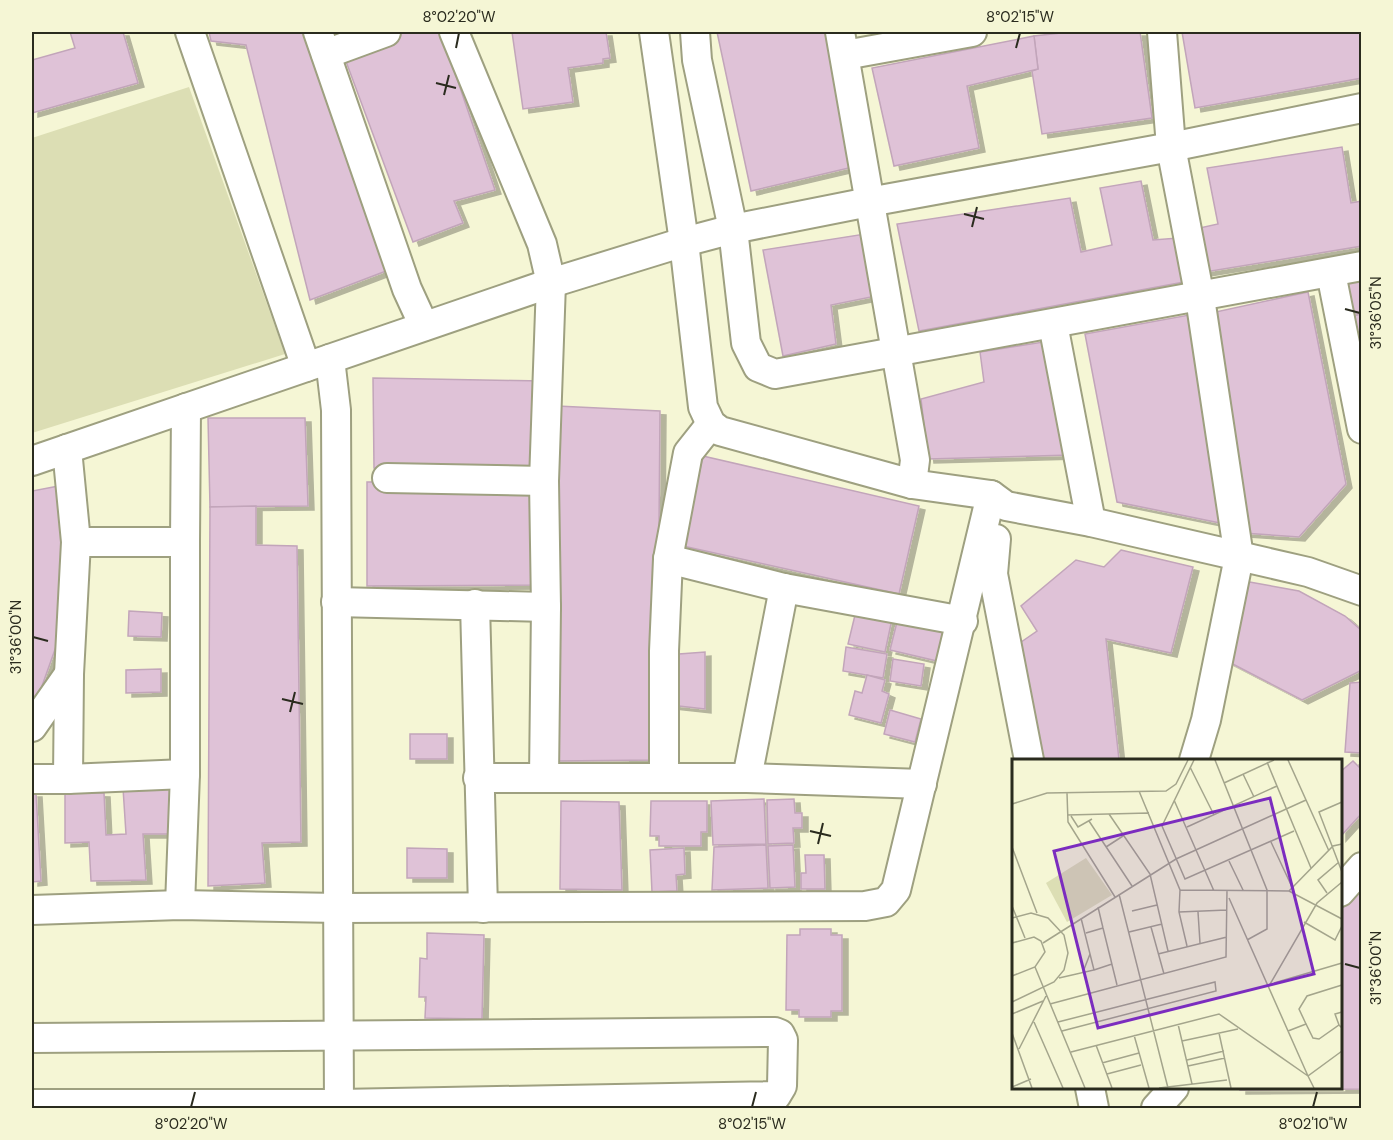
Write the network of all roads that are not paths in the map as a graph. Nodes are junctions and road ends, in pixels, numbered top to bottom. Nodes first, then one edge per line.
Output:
1 (190, 32) edge
2 (386, 32) edge
3 (454, 32) edge
4 (654, 32) edge
5 (695, 32) edge
6 (972, 32) edge
7 (1162, 32) edge
8 (322, 43) edge
9 (843, 43) edge
10 (1362, 108) edge
11 (1171, 147) junction
12 (869, 202) junction
13 (733, 229) junction
14 (684, 242) junction
15 (1362, 266) edge
16 (1331, 273) junction
17 (551, 283) junction
18 (1200, 298) junction
19 (1053, 324) junction
20 (424, 326) junction
21 (894, 351) junction
22 (318, 363) junction
23 (186, 408) junction
24 (711, 424) junction
25 (1362, 429) edge
26 (67, 449) junction
27 (32, 461) edge
28 (387, 478) dead end
29 (544, 481) junction
30 (912, 484) junction
31 (998, 501) junction
32 (1092, 522) junction
33 (76, 542) junction
34 (185, 542) junction
35 (1239, 557) junction
36 (668, 559) junction
37 (784, 588) junction
38 (1362, 591) edge
39 (336, 602) junction
40 (475, 604) junction
41 (546, 607) junction
42 (963, 621) junction
43 (69, 674) junction
44 (32, 727) edge
45 (1029, 759) edge
46 (1194, 759) edge
47 (185, 774) junction
48 (478, 778) junction
49 (544, 778) junction
50 (664, 778) junction
51 (747, 778) junction
52 (32, 779) edge
53 (68, 779) junction
54 (922, 784) junction
55 (1362, 867) edge
56 (1342, 891) edge
57 (180, 905) junction
58 (483, 908) junction
59 (32, 909) edge
60 (339, 909) junction
61 (339, 1036) junction
62 (32, 1038) edge
63 (1090, 1089) edge
64 (1173, 1089) edge
65 (32, 1104) edge
66 (339, 1106) edge
67 (1094, 1108) edge
68 (1156, 1108) edge

1 - 22 street
2 - 8 street
3 - 17 street
4 - 14 street
5 - 13 street
6 - 9 street
7 - 11 street
8 - 20 street
9 - 12 street
10 - 11 street
11 - 12 street
11 - 18 street
12 - 13 street
12 - 21 street
13 - 14 street
13 - 21 street
14 - 17 street
14 - 24 street
15 - 16 street
16 - 18 street
16 - 25 street
17 - 20 street
17 - 29 street
18 - 19 street
18 - 35 street
19 - 21 street
19 - 32 street
20 - 22 street
21 - 30 street
22 - 23 street
22 - 39 street
23 - 26 street
23 - 34 street
24 - 30 street
24 - 36 street
26 - 27 street
26 - 33 street
28 - 29 street
29 - 41 street
30 - 31 street
31 - 32 street
31 - 42 street
31 - 45 street
32 - 35 street
33 - 34 street
33 - 43 street
34 - 47 street
35 - 38 street
35 - 46 street
36 - 37 street
36 - 50 street
37 - 42 street
37 - 51 street
39 - 40 street
39 - 60 street
40 - 41 street
40 - 48 street
41 - 49 street
42 - 54 street
43 - 44 street
43 - 53 street
47 - 53 street
47 - 57 street
48 - 49 street
48 - 58 street
49 - 50 street
50 - 51 street
51 - 54 street
52 - 53 street
54 - 58 street
55 - 56 street
57 - 59 street
57 - 60 street
58 - 60 street
60 - 61 street
61 - 62 street
61 - 66 street
61 - 66 street
63 - 67 street
64 - 68 street
65 - 66 street

